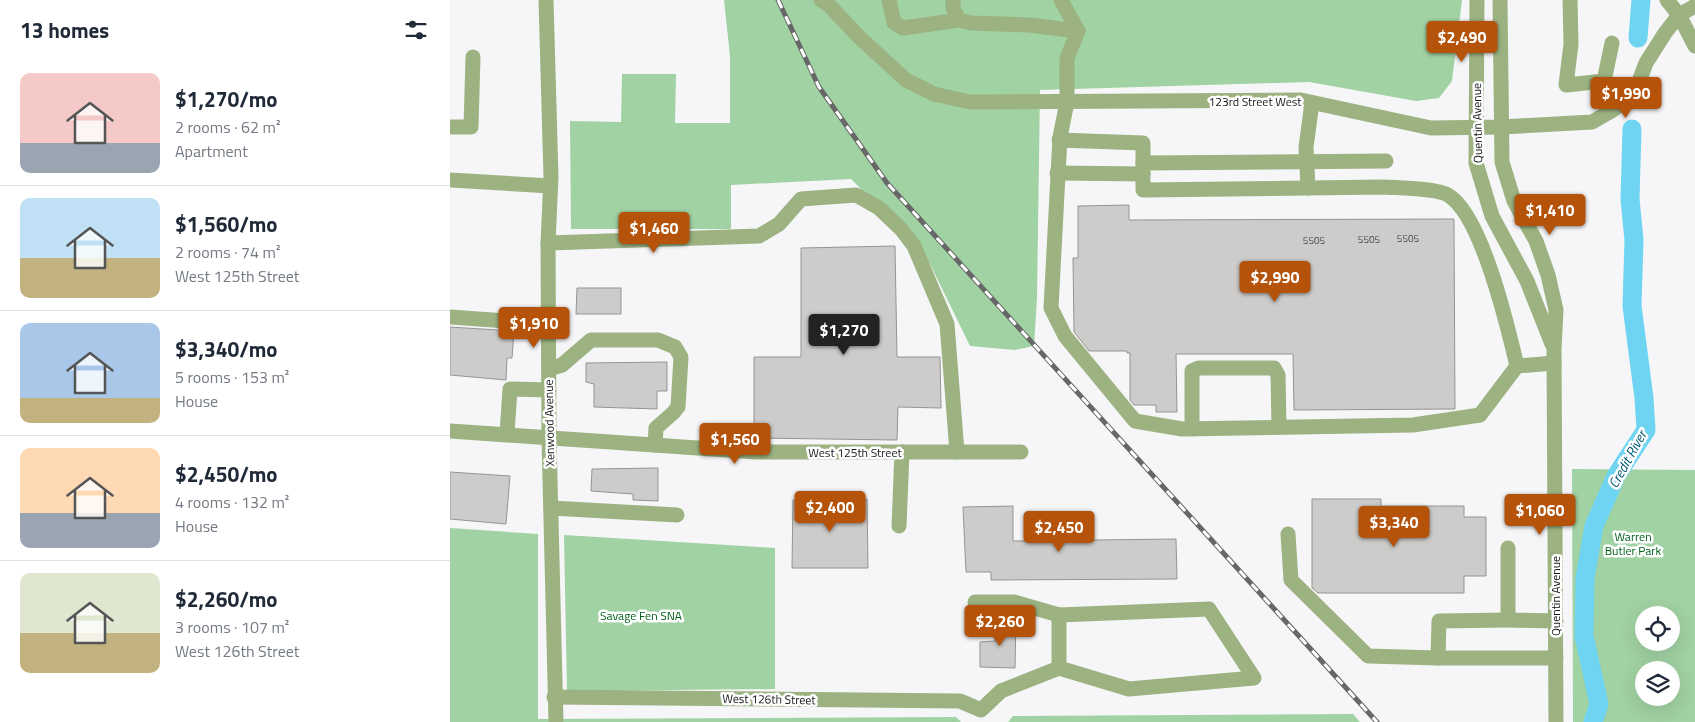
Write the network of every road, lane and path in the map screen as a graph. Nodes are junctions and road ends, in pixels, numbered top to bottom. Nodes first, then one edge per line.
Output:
1 (546, 0) edge
2 (821, 0) edge
3 (889, 0) edge
4 (953, 0) edge
5 (1061, 0) edge
6 (1477, 0) edge
7 (1500, 0) edge
8 (1570, 0) edge
9 (1667, 0) edge
10 (1695, 6) edge
11 (1680, 7) edge
12 (959, 20) junction
13 (1078, 31) junction
14 (1612, 43) dead end
15 (1695, 46) edge
16 (473, 57) dead end
17 (1067, 102) junction
18 (1312, 103) junction
19 (450, 127) edge
20 (1476, 127) junction
21 (1501, 127) junction
22 (1059, 140) junction
23 (1386, 161) dead end
24 (1306, 162) junction
25 (1143, 168) junction
26 (1057, 173) junction
27 (450, 180) edge
28 (550, 186) junction
29 (1308, 188) junction
30 (548, 243) junction
31 (450, 316) edge
32 (548, 324) junction
33 (1554, 356) junction
34 (1517, 366) junction
35 (549, 369) junction
36 (549, 390) junction
37 (1279, 427) junction
38 (1192, 429) junction
39 (450, 431) edge
40 (507, 434) junction
41 (549, 438) junction
42 (655, 445) junction
43 (902, 452) junction
44 (958, 452) junction
45 (1021, 452) dead end
46 (550, 508) junction
47 (677, 515) dead end
48 (899, 526) dead end
49 (1288, 534) dead end
50 (1508, 548) dead end
51 (975, 602) dead end
52 (1059, 615) junction
53 (1508, 620) junction
54 (1556, 620) junction
55 (1438, 658) junction
56 (1556, 658) junction
57 (1059, 668) junction
58 (554, 697) junction
59 (556, 722) edge
60 (1556, 722) edge

1 - 28 street, Xenwood Avenue
2 - 17 street, 123rd Street West
3 - 12 street
4 - 12 street
5 - 13 street
6 - 20 street, Quentin Avenue
7 - 21 street, Quentin Avenue
8 - 14 street
9 - 11 street
10 - 11 street, 123rd Street West
11 - 15 street
11 - 21 street, 123rd Street West
12 - 13 street
13 - 17 street
16 - 19 street
17 - 18 street, 123rd Street West
17 - 22 street
18 - 20 street, 123rd Street West
18 - 24 street
20 - 21 street, 123rd Street West
20 - 33 street, Quentin Avenue
21 - 33 street, Quentin Avenue
22 - 25 street
22 - 26 street
23 - 24 street
24 - 25 street
24 - 29 street
25 - 26 street
25 - 29 street
26 - 38 street
27 - 28 street
28 - 30 street, Xenwood Avenue
29 - 34 street
30 - 32 street, Xenwood Avenue
30 - 44 street
31 - 32 street
32 - 35 street, Xenwood Avenue
33 - 34 street
33 - 54 street, Quentin Avenue
34 - 37 street
35 - 36 street, Xenwood Avenue
35 - 42 street
36 - 40 street
36 - 41 street, Xenwood Avenue
37 - 38 street
37 - 38 street
39 - 40 street, West 125th Street
40 - 41 street, West 125th Street
41 - 42 street, West 125th Street
41 - 46 street, Xenwood Avenue
42 - 43 street, West 125th Street
43 - 44 street, West 125th Street
43 - 48 street
44 - 45 street, West 125th Street
46 - 47 street
46 - 58 street, Xenwood Avenue
49 - 55 street
50 - 53 street
51 - 52 street
52 - 57 street
52 - 57 street
53 - 54 street
53 - 55 street
54 - 56 street, Quentin Avenue
55 - 56 street
56 - 60 street, Quentin Avenue
57 - 58 street, West 126th Street
58 - 59 street, Xenwood Avenue

